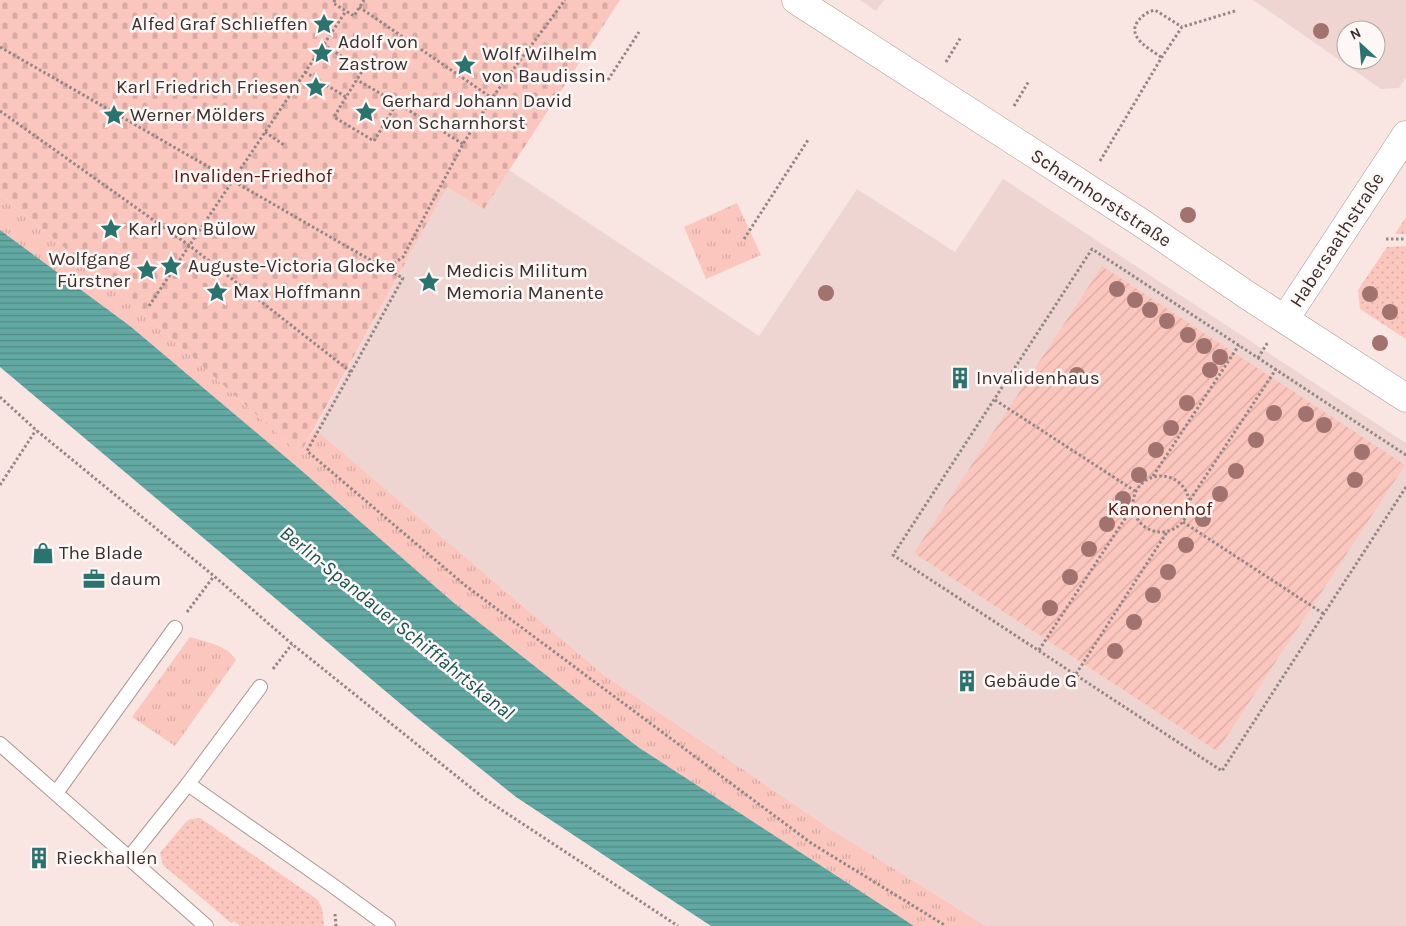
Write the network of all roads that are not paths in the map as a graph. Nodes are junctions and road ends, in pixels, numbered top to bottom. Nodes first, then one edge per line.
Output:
1 (796, 0) edge
2 (1406, 135) edge
3 (1285, 319) junction
4 (1406, 398) edge
5 (175, 628) road end
6 (260, 687) road end
7 (0, 744) edge
8 (188, 784) junction
9 (56, 793) junction
10 (129, 858) junction
11 (206, 926) edge
12 (388, 926) edge

1 - 3 street, Scharnhorststraße
2 - 3 street, Habersaathstraße
3 - 4 street, Scharnhorststraße
5 - 9 lane
6 - 8 lane
7 - 9 lane
8 - 10 lane
8 - 12 lane
9 - 10 lane
10 - 11 lane

